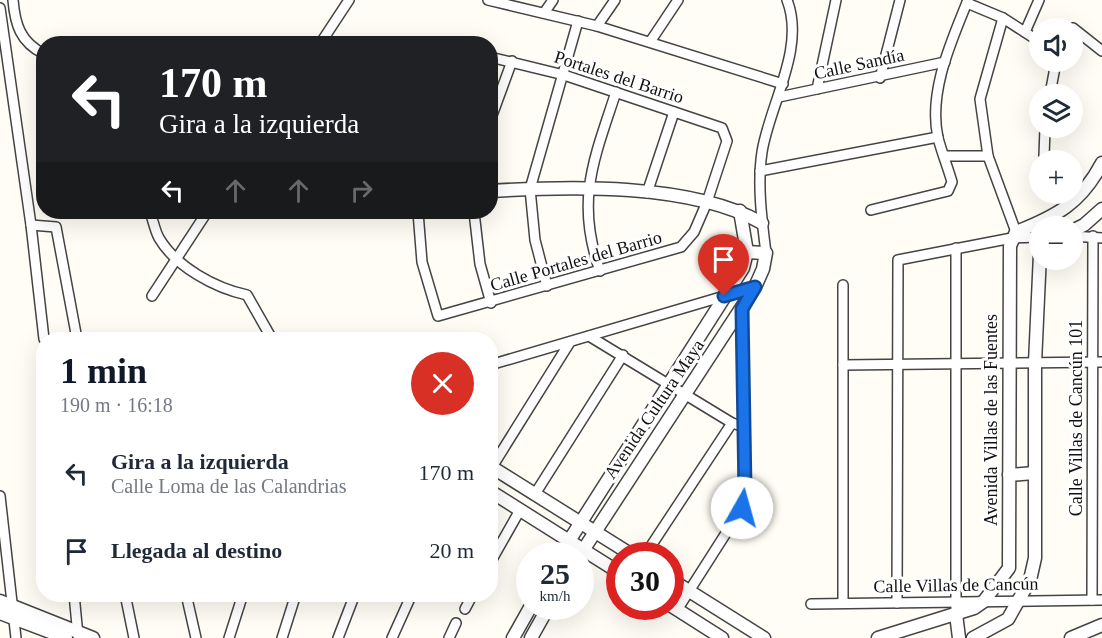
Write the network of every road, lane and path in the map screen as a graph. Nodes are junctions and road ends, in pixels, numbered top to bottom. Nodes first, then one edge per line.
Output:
1 (13, 0) edge
2 (349, 0) edge
3 (489, 0) edge
4 (553, 0) edge
5 (615, 0) edge
6 (678, 0) edge
7 (787, 0) edge
8 (836, 0) edge
9 (900, 0) edge
10 (1040, 0) edge
11 (967, 2) edge
12 (0, 8) edge
13 (544, 13) junction
14 (1003, 18) junction
15 (578, 21) junction
16 (597, 26) junction
17 (1025, 32) junction
18 (1029, 35) edge
19 (325, 36) edge
20 (1083, 36) edge
21 (650, 42) junction
22 (36, 48) edge
23 (1102, 51) edge
24 (498, 58) edge
25 (512, 61) junction
26 (945, 62) junction
27 (564, 75) junction
28 (880, 78) junction
29 (783, 84) junction
30 (817, 89) junction
31 (616, 92) junction
32 (780, 97) junction
33 (498, 99) edge
34 (674, 112) junction
35 (938, 137) junction
36 (727, 141) joint
37 (944, 156) junction
38 (988, 156) junction
39 (1102, 163) edge
40 (760, 171) junction
41 (588, 187) junction
42 (530, 189) junction
43 (498, 191) edge
44 (647, 193) junction
45 (707, 202) junction
46 (1102, 209) edge
47 (871, 210) dead end
48 (740, 211) junction
49 (152, 219) edge
50 (202, 219) edge
51 (419, 219) edge
52 (475, 219) edge
53 (762, 223) junction
54 (31, 225) junction
55 (1083, 226) edge
56 (1014, 235) junction
57 (1029, 236) edge
58 (1083, 236) edge
59 (1098, 237) edge
60 (956, 248) junction
61 (747, 252) junction
62 (766, 253) junction
63 (176, 259) junction
64 (1039, 270) edge
65 (600, 271) junction
66 (843, 285) dead end
67 (547, 286) junction
68 (755, 287) junction
69 (152, 296) dead end
70 (724, 296) junction
71 (491, 303) junction
72 (742, 309) junction
73 (43, 332) edge
74 (76, 332) edge
75 (268, 332) edge
76 (589, 336) junction
77 (570, 342) junction
78 (623, 355) junction
79 (1097, 362) edge
80 (1008, 363) junction
81 (1035, 363) junction
82 (897, 364) junction
83 (956, 364) junction
84 (498, 365) edge
85 (843, 365) junction
86 (669, 383) junction
87 (685, 394) junction
88 (732, 423) junction
89 (745, 428) junction
90 (498, 455) edge
91 (498, 470) edge
92 (1034, 473) junction
93 (1009, 475) junction
94 (535, 494) junction
95 (0, 496) edge
96 (498, 496) edge
97 (520, 510) junction
98 (579, 522) junction
99 (594, 531) junction
100 (568, 540) joint
101 (587, 542) edge
102 (611, 542) edge
103 (654, 542) edge
104 (498, 549) edge
105 (684, 588) edge
106 (689, 591) junction
107 (684, 596) edge
108 (1097, 600) edge
109 (0, 601) edge
110 (984, 601) junction
111 (1019, 601) junction
112 (75, 602) edge
113 (127, 602) edge
114 (188, 602) edge
115 (240, 602) edge
116 (293, 602) edge
117 (352, 602) edge
118 (408, 602) edge
119 (469, 602) edge
120 (843, 603) junction
121 (897, 603) junction
122 (811, 604) dead end
123 (956, 608) junction
124 (465, 609) dead end
125 (14, 612) junction
126 (0, 613) edge
127 (684, 613) edge
128 (523, 620) edge
129 (541, 620) edge
130 (456, 623) dead end
131 (1102, 625) edge
132 (78, 634) edge
133 (16, 638) edge
134 (66, 638) edge
135 (93, 638) edge
136 (134, 638) edge
137 (196, 638) edge
138 (229, 638) edge
139 (282, 638) edge
140 (338, 638) edge
141 (392, 638) edge
142 (450, 638) edge
143 (513, 638) edge
144 (531, 638) edge
145 (722, 638) edge
146 (764, 638) edge
147 (878, 638) edge
148 (959, 638) edge
149 (973, 638) edge
150 (1071, 638) edge

1 - 22 street
2 - 19 street
3 - 13 street
4 - 13 street
5 - 16 street
6 - 21 street
7 - 29 street, Avenida Cultura Maya
8 - 30 street
9 - 28 street
10 - 17 street
11 - 14 street
11 - 26 street
12 - 54 street
13 - 15 street
14 - 17 street
14 - 38 street
15 - 16 street
15 - 27 street
16 - 21 street
17 - 18 street
20 - 23 street
21 - 29 street
24 - 25 street, Portales del Barrio
25 - 27 street, Portales del Barrio
25 - 33 street
26 - 28 street, Calle Sandía
26 - 35 street
27 - 31 street, Portales del Barrio
27 - 42 street
28 - 30 street, Calle Sandía
29 - 32 street, Avenida Cultura Maya
30 - 32 street, Calle Sandía
31 - 34 street, Portales del Barrio
31 - 41 street
32 - 40 street, Avenida Cultura Maya
34 - 36 street, Portales del Barrio
34 - 44 street
35 - 37 street
35 - 40 street
36 - 45 street, Calle Portales del Barrio
37 - 38 street
37 - 47 street
38 - 56 street
39 - 56 street
40 - 53 street, Avenida Cultura Maya
41 - 42 street
41 - 44 street
41 - 65 street
42 - 43 street
42 - 67 street
44 - 45 street
45 - 48 street
45 - 65 street, Calle Portales del Barrio
46 - 55 street
48 - 53 street
48 - 61 street
49 - 63 street
50 - 63 street
51 - 71 street, Calle Portales del Barrio
52 - 71 street
53 - 62 street, Avenida Cultura Maya
54 - 73 street
54 - 74 street
56 - 57 street
56 - 60 street
56 - 80 street, Avenida Villas de las Fuentes
58 - 59 street
59 - 79 street, Calle Villas de Cancún 101
60 - 82 street
60 - 83 street
61 - 62 street
61 - 70 street, Avenida Cultura Maya
62 - 68 street, Avenida Cultura Maya
63 - 69 street
63 - 75 street
64 - 81 street
65 - 67 street, Calle Portales del Barrio
66 - 85 street
67 - 71 street, Calle Portales del Barrio
68 - 70 street
68 - 72 street, Avenida Cultura Maya
70 - 76 street
70 - 86 street, Avenida Cultura Maya
72 - 87 street, Avenida Cultura Maya
72 - 89 street
76 - 77 street
76 - 78 street
77 - 84 street
77 - 90 street
78 - 86 street
78 - 94 street
79 - 81 street
79 - 108 street, Calle Villas de Cancún 101
80 - 81 street
80 - 83 street
80 - 93 street, Avenida Villas de las Fuentes
81 - 92 street
82 - 83 street
82 - 85 street
82 - 121 street
83 - 123 street
85 - 120 street
86 - 87 street
86 - 98 street, Avenida Cultura Maya
87 - 88 street
87 - 99 street, Avenida Cultura Maya
88 - 89 street
88 - 103 street
89 - 106 street
91 - 94 street
92 - 93 street
92 - 111 street
93 - 110 street, Avenida Villas de las Fuentes
94 - 98 street
95 - 125 street
96 - 97 street
97 - 100 street
97 - 104 street
98 - 99 street
98 - 100 street, Avenida Cultura Maya
99 - 101 street, Avenida Cultura Maya
99 - 102 street
105 - 106 street
106 - 107 street
106 - 146 street
108 - 111 street, Calle Villas de Cancún
109 - 125 street
110 - 111 street, Calle Villas de Cancún
110 - 123 street, Avenida Villas de las Fuentes
111 - 149 street
112 - 132 street
113 - 136 street
114 - 137 street
115 - 138 street
116 - 139 street
117 - 140 street
118 - 141 street
119 - 124 street
120 - 121 street, Calle Villas de Cancún
120 - 122 street, Calle Villas de Cancún
121 - 123 street, Calle Villas de Cancún
123 - 147 street, Avenida Villas de las Fuentes
123 - 148 street
125 - 126 street
125 - 132 street
125 - 133 street
125 - 134 street
127 - 145 street
128 - 143 street
129 - 144 street
130 - 142 street
131 - 150 street
132 - 135 street

